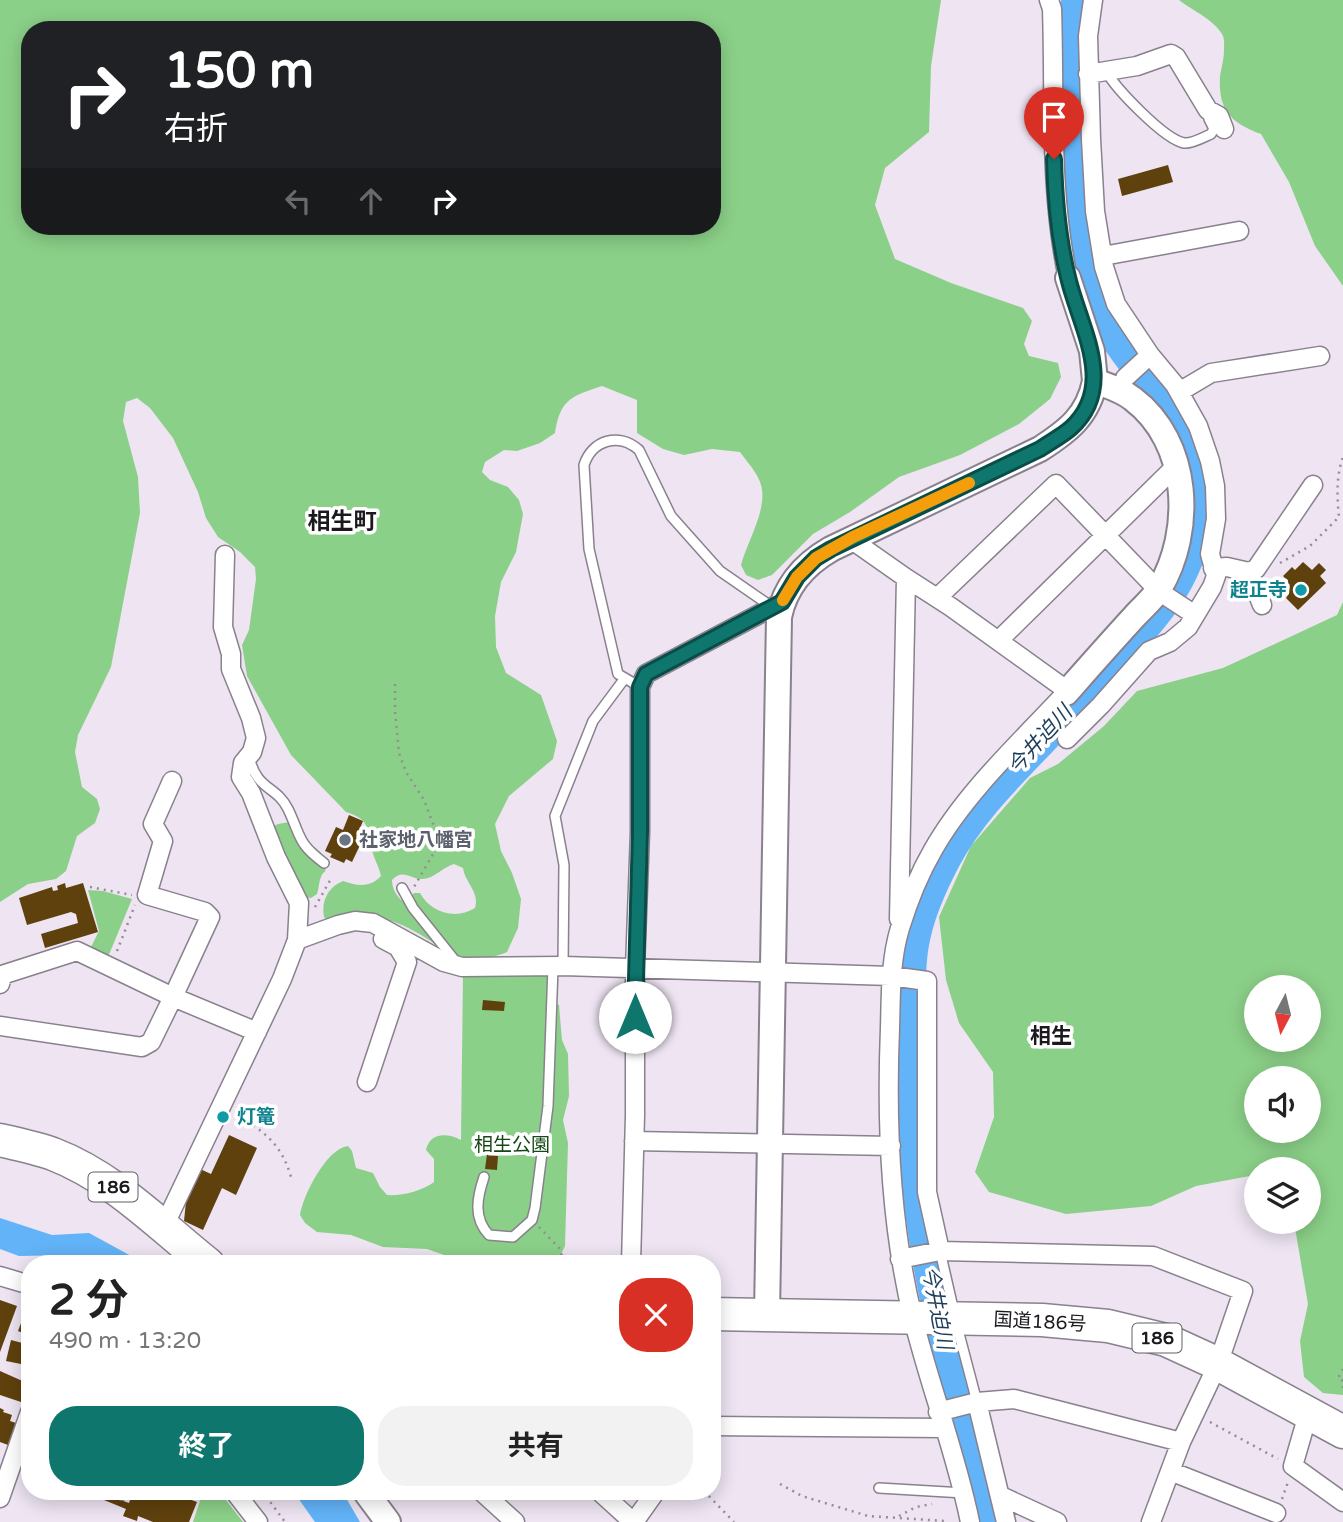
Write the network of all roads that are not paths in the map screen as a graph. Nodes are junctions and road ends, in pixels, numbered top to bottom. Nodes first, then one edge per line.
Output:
1 (1048, 0) edge
2 (1093, 0) edge
3 (1097, 73) junction
4 (1208, 110) junction
5 (1224, 129) dead end
6 (1239, 231) dead end
7 (1102, 256) junction
8 (1068, 278) joint
9 (1320, 356) dead end
10 (1147, 357) junction
11 (1125, 378) dead end
12 (1095, 381) junction
13 (1180, 392) junction
14 (1177, 464) junction
15 (1313, 485) dead end
16 (1105, 535) junction
17 (849, 538) junction
18 (225, 555) dead end
19 (1213, 568) junction
20 (1253, 570) junction
21 (906, 578) junction
22 (1159, 591) junction
23 (937, 598) junction
24 (777, 605) junction
25 (1262, 605) dead end
26 (1192, 612) junction
27 (998, 641) junction
28 (632, 683) junction
29 (1066, 692) junction
30 (1067, 739) dead end
31 (249, 757) junction
32 (172, 780) dead end
33 (324, 863) dead end
34 (402, 888) road end
35 (338, 925) junction
36 (900, 929) junction
37 (297, 940) junction
38 (454, 965) junction
39 (558, 967) junction
40 (635, 968) junction
41 (773, 973) junction
42 (896, 976) junction
43 (0, 984) edge
44 (173, 996) junction
45 (0, 1026) edge
46 (257, 1032) junction
47 (367, 1082) dead end
48 (0, 1140) edge
49 (634, 1141) junction
50 (769, 1143) junction
51 (891, 1146) junction
52 (484, 1177) dead end
53 (164, 1226) junction
54 (937, 1252) junction
55 (185, 1255) edge
56 (198, 1255) edge
57 (631, 1255) edge
58 (905, 1258) junction
59 (0, 1276) edge
60 (21, 1282) edge
61 (721, 1314) edge
62 (767, 1314) junction
63 (935, 1318) junction
64 (1218, 1364) junction
65 (974, 1403) junction
66 (1311, 1415) junction
67 (942, 1417) junction
68 (721, 1426) edge
69 (21, 1430) edge
70 (1343, 1432) edge
71 (1181, 1442) junction
72 (7, 1457) edge
73 (1170, 1471) junction
74 (879, 1488) dead end
75 (964, 1493) junction
76 (1001, 1496) junction
77 (0, 1498) edge
78 (241, 1500) edge
79 (372, 1500) edge
80 (491, 1500) edge
81 (609, 1500) edge
82 (649, 1500) edge
83 (1343, 1502) edge
84 (1276, 1513) road end
85 (258, 1522) edge
86 (388, 1522) edge
87 (515, 1522) edge
88 (633, 1522) edge
89 (970, 1522) edge
90 (1006, 1522) edge
91 (1057, 1522) edge
92 (1152, 1522) edge

1 - 8 street
2 - 3 street
3 - 4 street
3 - 4 lane
3 - 7 street
4 - 5 street
6 - 7 street
7 - 10 street
8 - 12 street
9 - 13 street
10 - 11 street
10 - 13 street
12 - 14 street
12 - 17 street
13 - 19 street
14 - 16 street
14 - 22 street
15 - 20 street
16 - 22 street
16 - 23 street
16 - 27 street
17 - 21 street
17 - 24 street
18 - 31 street
19 - 20 street
19 - 26 street
20 - 25 street
21 - 23 street
21 - 36 street
22 - 26 street
22 - 29 street
23 - 27 street
24 - 28 street
24 - 28 lane
24 - 41 street
26 - 30 street
27 - 29 street
28 - 39 lane
28 - 40 street
29 - 36 street
31 - 33 lane
31 - 37 street
32 - 44 street
34 - 38 lane
35 - 37 street
35 - 38 street
35 - 47 street
36 - 42 street
37 - 46 street
38 - 39 street
39 - 40 street
39 - 52 lane
40 - 41 street
40 - 49 street
41 - 42 street
41 - 50 street
42 - 51 street
42 - 54 street
43 - 44 street
44 - 45 street
44 - 46 street
46 - 53 street
48 - 53 highway, 186
49 - 50 street
49 - 57 street
50 - 51 street
50 - 62 street
51 - 58 street
53 - 55 street
53 - 56 highway, 186
54 - 58 street
54 - 63 lane
54 - 64 street
58 - 63 street
59 - 60 street
61 - 62 highway, 国道186号 / 186
62 - 63 highway, 国道186号 / 186
63 - 64 highway, 国道186号 / 186
63 - 65 lane
63 - 67 street
64 - 66 highway, 国道186号 / 186
64 - 71 street
65 - 67 street
65 - 71 street
65 - 76 street
66 - 70 highway, 国道186号 / 186
66 - 83 street
67 - 68 street
67 - 75 street
69 - 72 street
71 - 73 street
72 - 77 street
73 - 84 street
73 - 92 street
74 - 75 lane
75 - 89 street
76 - 90 street
76 - 91 street
78 - 85 street
79 - 86 street
80 - 87 street
81 - 88 street
82 - 88 street

